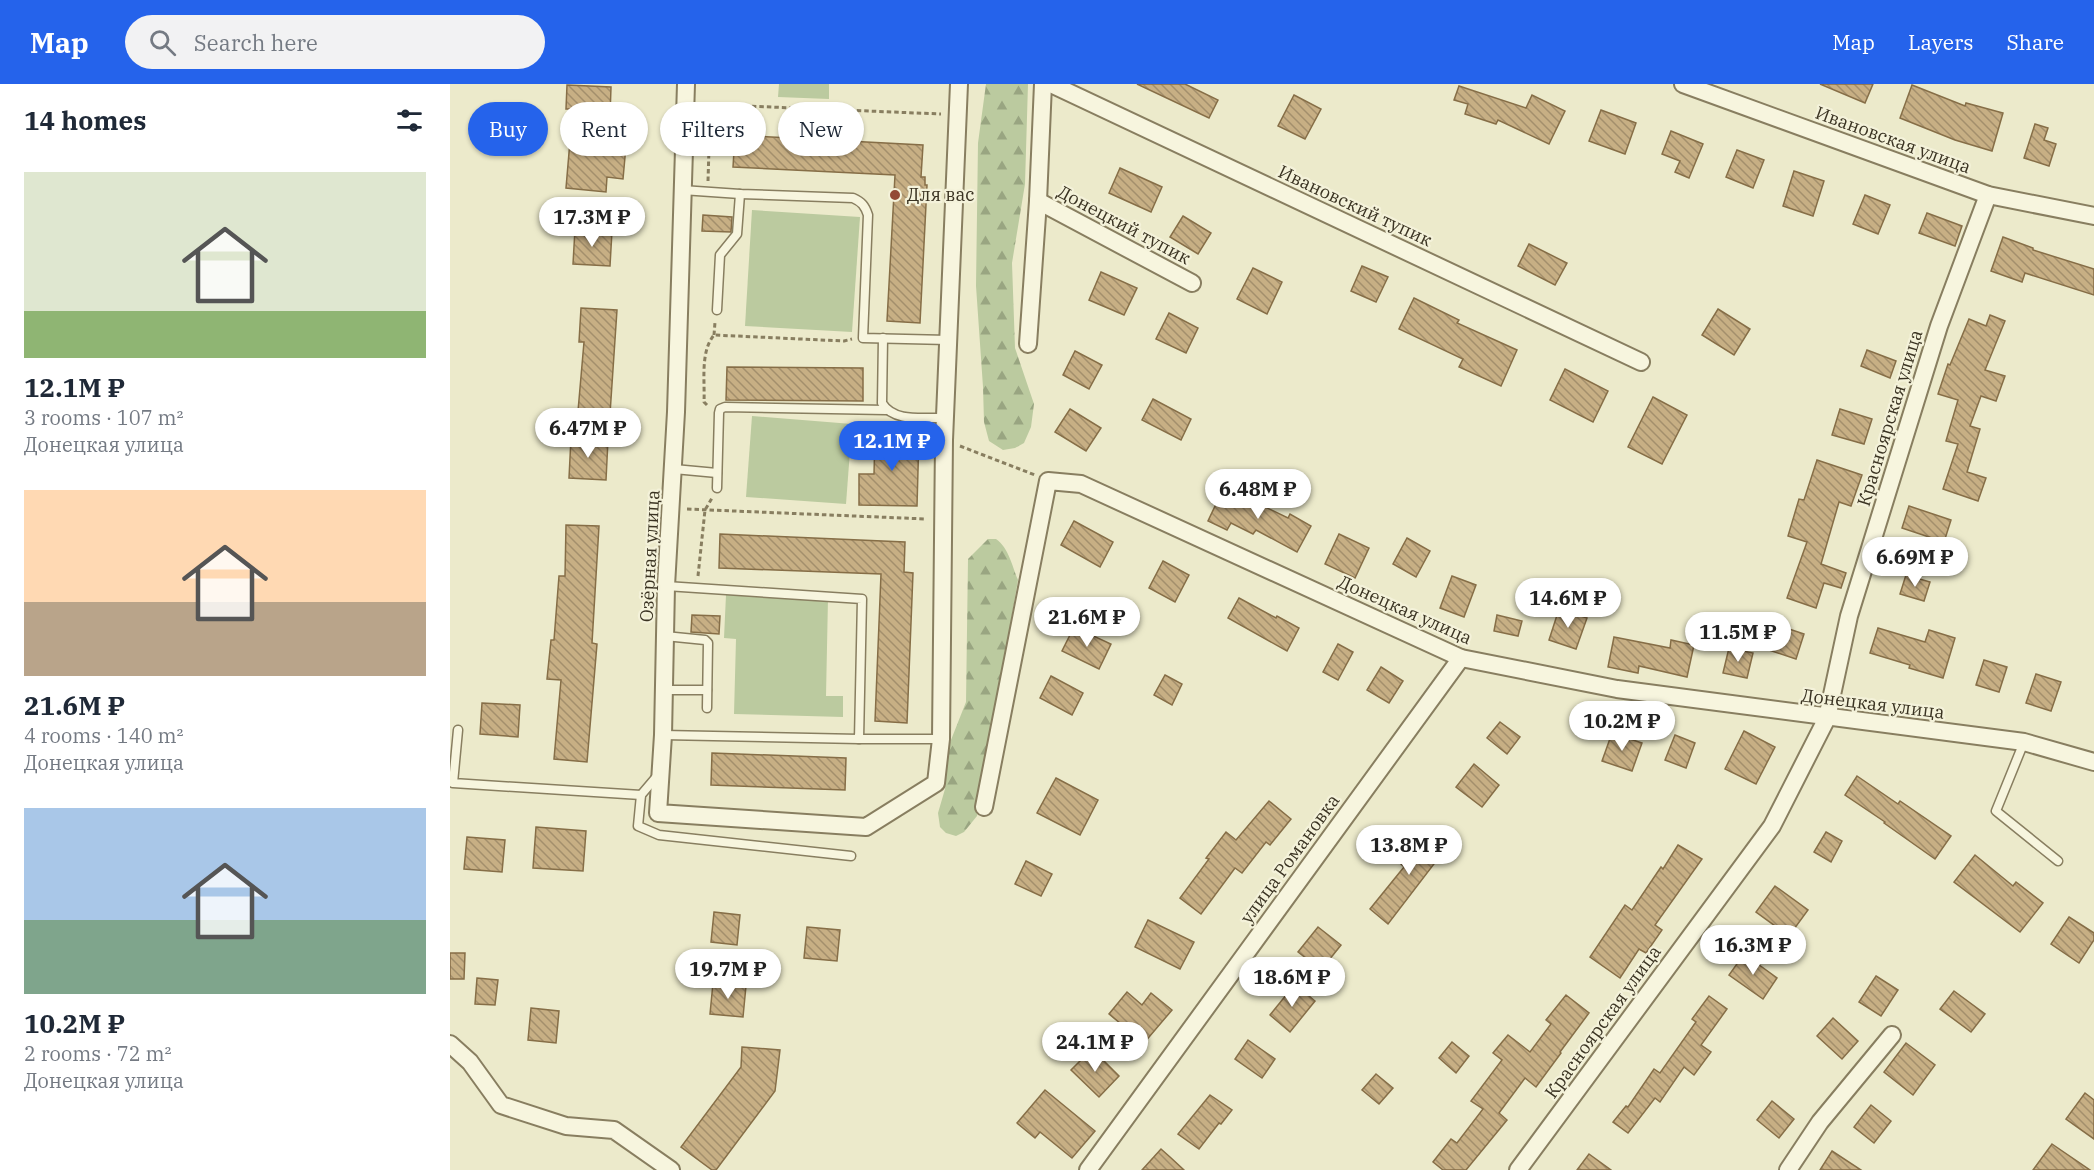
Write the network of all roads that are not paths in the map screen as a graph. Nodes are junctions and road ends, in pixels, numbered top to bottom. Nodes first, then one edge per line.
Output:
1 (686, 84) edge
2 (958, 84) edge
3 (1043, 84) edge
4 (1051, 84) edge
5 (1683, 84) edge
6 (682, 190) junction
7 (740, 194) junction
8 (1988, 195) junction
9 (1038, 201) junction
10 (2094, 216) edge
11 (1192, 283) dead end
12 (717, 310) dead end
13 (883, 338) junction
14 (948, 340) junction
15 (1028, 344) dead end
16 (1641, 362) dead end
17 (886, 410) junction
18 (945, 418) junction
19 (674, 469) junction
20 (717, 473) junction
21 (717, 488) road end
22 (666, 586) junction
23 (665, 636) junction
24 (1461, 658) junction
25 (664, 690) junction
26 (707, 690) junction
27 (706, 708) dead end
28 (1827, 718) junction
29 (458, 730) dead end
30 (663, 735) junction
31 (859, 739) junction
32 (941, 739) junction
33 (2024, 742) junction
34 (2094, 762) edge
35 (660, 772) junction
36 (641, 795) junction
37 (984, 807) dead end
38 (851, 856) dead end
39 (2058, 861) dead end
40 (1892, 1035) dead end
41 (450, 1044) edge
42 (671, 1170) edge
43 (1088, 1170) edge
44 (1518, 1170) edge
45 (1788, 1170) edge

1 - 6 street, Озёрная улица
2 - 14 street
3 - 9 street
4 - 16 street, Ивановский тупик
5 - 8 street, Ивановская улица
6 - 7 lane
6 - 19 street, Озёрная улица
7 - 12 lane
7 - 13 lane
8 - 10 street, Ивановская улица
8 - 28 street, Красноярская улица
9 - 11 street, Донецкий тупик
9 - 15 street
13 - 14 lane
13 - 17 lane
14 - 18 street
17 - 18 lane
17 - 20 lane
18 - 32 street
19 - 20 lane
19 - 22 street, Озёрная улица
20 - 21 lane
22 - 23 street, Озёрная улица
22 - 31 lane
23 - 25 street, Озёрная улица
23 - 26 lane
24 - 28 street, Донецкая улица
24 - 37 street, Донецкая улица
24 - 43 street, улица Романовка
25 - 26 lane
25 - 30 street, Озёрная улица
26 - 27 lane
28 - 33 street, Донецкая улица
28 - 44 street, Красноярская улица
29 - 36 lane
30 - 31 lane
30 - 35 street, Озёрная улица
31 - 32 lane
32 - 35 street, Озёрная улица
33 - 34 street, Донецкая улица
33 - 39 lane
35 - 36 lane
36 - 38 lane
40 - 45 street
41 - 42 street

